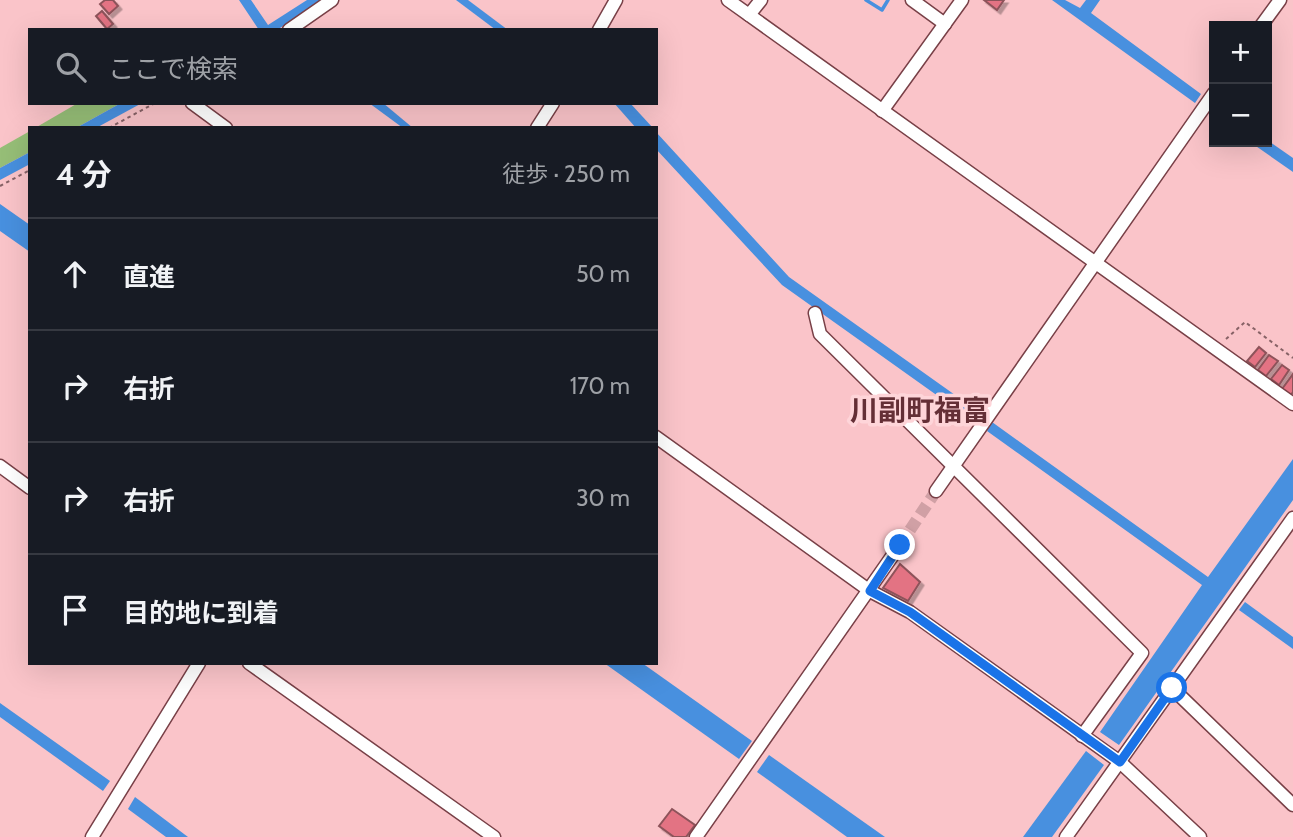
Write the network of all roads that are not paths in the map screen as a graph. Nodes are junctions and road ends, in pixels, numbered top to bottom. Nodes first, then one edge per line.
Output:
1 (332, 0) edge
2 (616, 0) edge
3 (728, 0) edge
4 (761, 0) edge
5 (912, 0) edge
6 (962, 0) edge
7 (1279, 0) edge
8 (749, 15) junction
9 (1264, 21) edge
10 (945, 24) junction
11 (292, 28) edge
12 (600, 28) edge
13 (1209, 100) edge
14 (195, 105) edge
15 (552, 105) edge
16 (882, 111) junction
17 (223, 126) edge
18 (538, 126) edge
19 (1096, 262) junction
20 (815, 313) dead end
21 (1293, 404) edge
22 (658, 438) edge
23 (0, 466) edge
24 (952, 467) junction
25 (28, 487) edge
26 (936, 491) tunnel mouth
27 (1293, 518) edge
28 (900, 545) tunnel mouth
29 (870, 591) junction
30 (198, 665) edge
31 (252, 665) edge
32 (1172, 688) junction
33 (1082, 736) junction
34 (1120, 762) junction
35 (1293, 805) edge
36 (92, 837) edge
37 (494, 837) edge
38 (696, 837) edge
39 (1066, 837) edge
40 (1200, 837) edge

1 - 11 street
2 - 12 street
3 - 8 street
4 - 8 street
5 - 10 street
6 - 10 street
7 - 9 street
8 - 16 street
10 - 16 street
13 - 19 street
14 - 17 street
15 - 18 street
16 - 19 street
19 - 21 street
19 - 24 street
20 - 24 street
22 - 29 street
23 - 25 street
24 - 26 street
24 - 33 street
27 - 32 street
28 - 29 street
29 - 33 street
29 - 38 street
30 - 36 street
31 - 37 street
32 - 34 street
32 - 35 street
33 - 34 street
34 - 39 street
34 - 40 street

